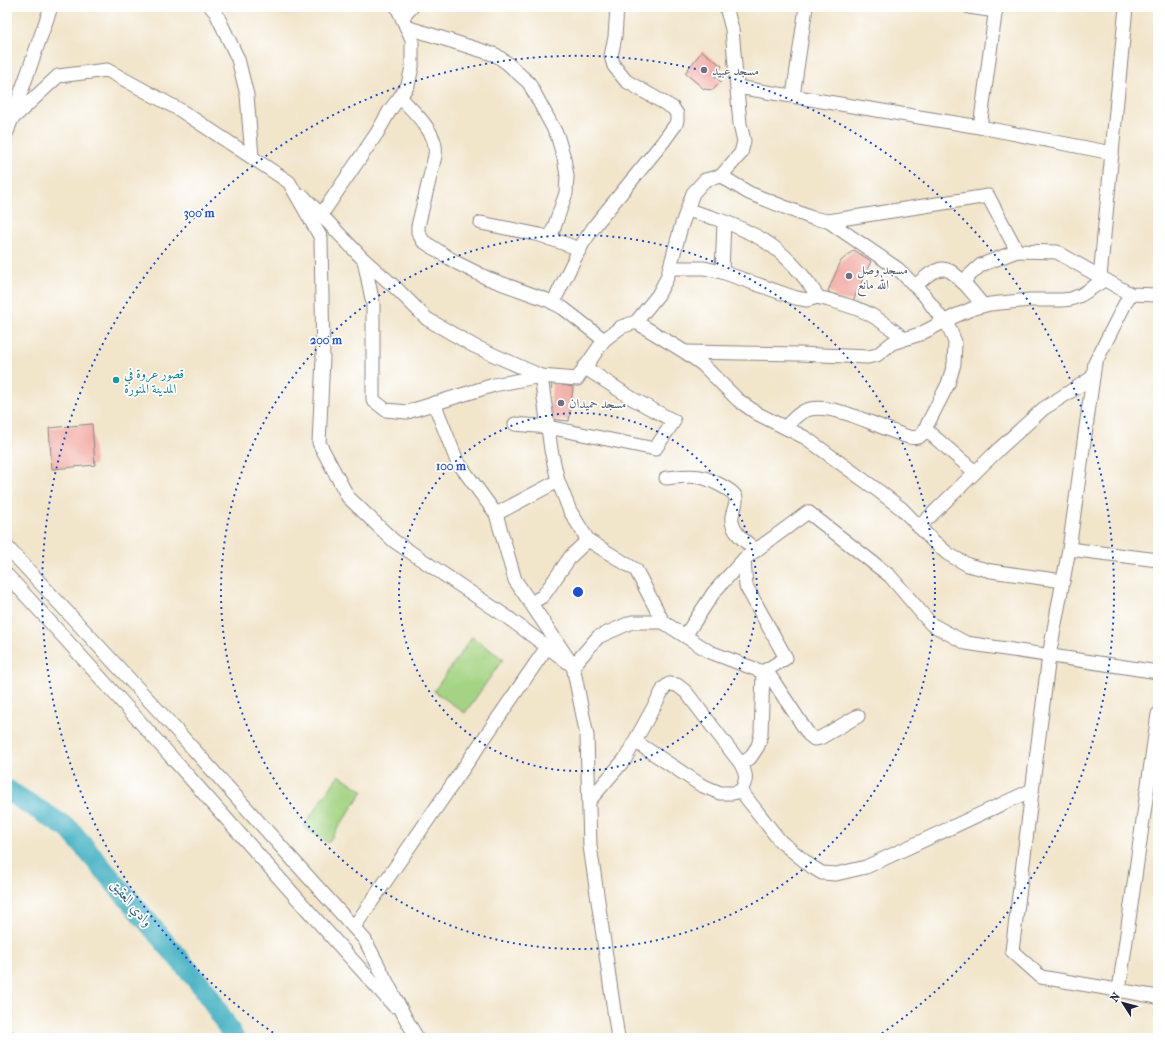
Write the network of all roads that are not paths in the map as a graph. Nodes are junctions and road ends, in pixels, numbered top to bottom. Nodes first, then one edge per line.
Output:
1 (51, 7) edge
2 (211, 7) edge
3 (412, 7) edge
4 (617, 7) edge
5 (726, 7) edge
6 (806, 7) edge
7 (969, 7) edge
8 (1126, 7) edge
9 (996, 9) edge
10 (402, 17) edge
11 (737, 87) junction
12 (793, 96) junction
13 (400, 97) junction
14 (8, 124) edge
15 (980, 127) junction
16 (1112, 154) junction
17 (252, 157) junction
18 (721, 176) junction
19 (289, 182) junction
20 (687, 210) junction
21 (321, 215) junction
22 (828, 221) junction
23 (724, 222) junction
24 (481, 223) dead end
25 (550, 239) junction
26 (580, 249) junction
27 (1017, 251) junction
28 (364, 260) junction
29 (670, 268) junction
30 (722, 272) junction
31 (1102, 278) junction
32 (962, 282) junction
33 (915, 286) junction
34 (1130, 294) junction
35 (1158, 295) edge
36 (818, 297) junction
37 (553, 302) junction
38 (983, 305) junction
39 (945, 321) junction
40 (636, 322) junction
41 (904, 338) junction
42 (604, 340) junction
43 (685, 352) junction
44 (584, 367) junction
45 (541, 376) junction
46 (1093, 377) junction
47 (434, 403) junction
48 (515, 424) dead end
49 (548, 427) junction
50 (785, 427) junction
51 (925, 430) junction
52 (975, 472) junction
53 (666, 478) dead end
54 (558, 481) junction
55 (496, 514) junction
56 (919, 527) junction
57 (588, 540) junction
58 (7, 547) edge
59 (1069, 549) junction
60 (756, 550) junction
61 (744, 559) junction
62 (1158, 560) edge
63 (7, 575) edge
64 (1063, 581) junction
65 (531, 603) junction
66 (663, 622) junction
67 (685, 636) junction
68 (548, 647) junction
69 (1049, 656) junction
70 (573, 666) junction
71 (765, 671) junction
72 (1158, 672) edge
73 (1158, 714) edge
74 (858, 716) dead end
75 (636, 742) junction
76 (741, 764) junction
77 (1032, 790) junction
78 (741, 791) junction
79 (589, 801) junction
80 (354, 927) junction
81 (1119, 990) junction
82 (1158, 997) edge
83 (406, 1019) junction
84 (418, 1038) edge
85 (618, 1038) edge

1 - 14 street
2 - 17 street
3 - 10 street
4 - 26 street
5 - 11 street
6 - 12 street
7 - 9 street
8 - 16 street
9 - 15 street
10 - 13 street
10 - 25 street
11 - 12 street
11 - 18 street
12 - 15 street
13 - 21 street
13 - 37 street
14 - 17 street
15 - 16 street
16 - 31 street
17 - 19 street
18 - 20 street
18 - 22 street
19 - 21 street
19 - 68 street
20 - 23 street
20 - 29 street
21 - 28 street
22 - 27 street
22 - 33 street
23 - 30 street
23 - 36 street
24 - 25 street
25 - 26 street
26 - 37 street
27 - 31 street
27 - 32 street
28 - 45 street
28 - 47 street
29 - 30 street
29 - 40 street
30 - 36 street
31 - 34 street
31 - 38 street
32 - 33 street
32 - 38 street
33 - 39 street
34 - 35 street
34 - 46 street
36 - 41 street
37 - 42 street
38 - 39 street
39 - 41 street
39 - 51 street
40 - 42 street
40 - 43 street
41 - 43 street
42 - 44 street
43 - 50 street
44 - 45 street
44 - 49 street
45 - 47 street
45 - 49 street
46 - 52 street
46 - 59 street
47 - 55 street
48 - 49 street
49 - 54 street
50 - 51 street
50 - 56 street
51 - 52 street
52 - 56 street
53 - 60 street
54 - 55 street
54 - 57 street
55 - 65 street
56 - 64 street
57 - 65 street
57 - 66 street
58 - 80 street
59 - 62 street
59 - 64 street
60 - 61 street
60 - 69 street
61 - 67 street
61 - 71 street
63 - 83 street
64 - 69 street
65 - 70 street
66 - 67 street
66 - 70 street
67 - 71 street
68 - 70 street
68 - 80 street
69 - 72 street
69 - 77 street
70 - 79 street
71 - 74 street
71 - 76 street
73 - 81 street
75 - 76 street
75 - 78 street
75 - 79 street
76 - 78 street
77 - 78 street
77 - 81 street
79 - 85 street
80 - 83 street
81 - 82 street
83 - 84 street

